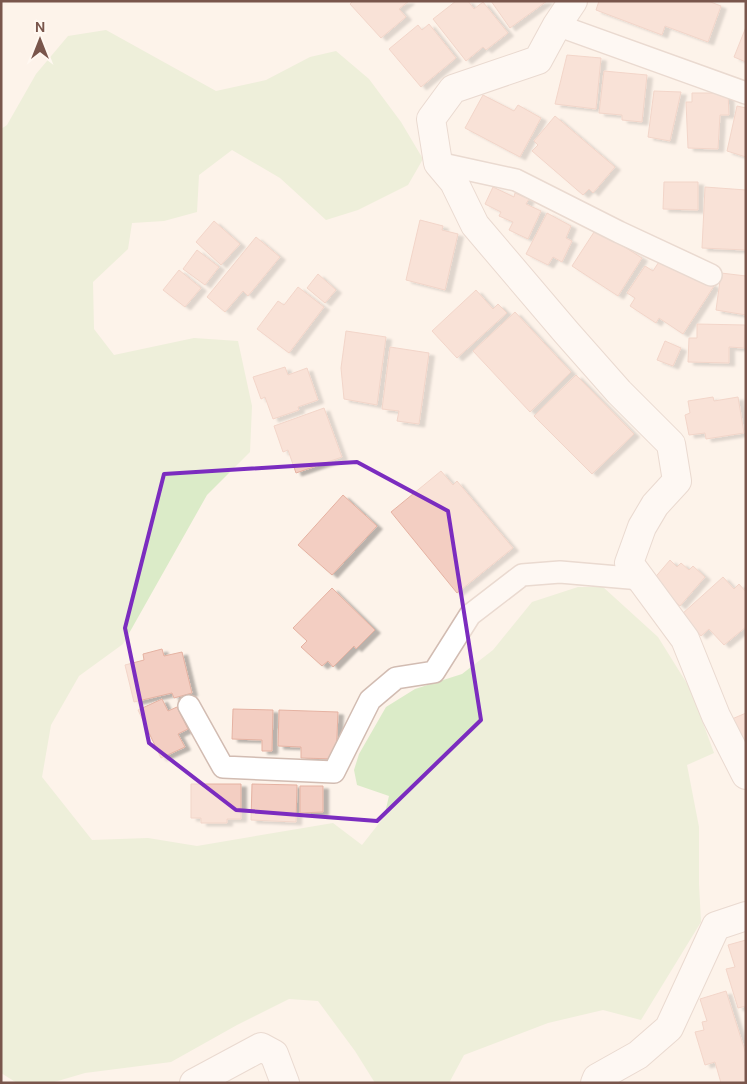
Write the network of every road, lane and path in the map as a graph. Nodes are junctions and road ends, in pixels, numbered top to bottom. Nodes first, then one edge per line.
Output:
1 (573, 1) edge
2 (557, 25) junction
3 (746, 93) edge
4 (438, 163) junction
5 (711, 275) dead end
6 (641, 579) junction
7 (189, 706) dead end
8 (746, 775) edge
9 (746, 916) edge
10 (194, 1083) edge
11 (285, 1083) edge
12 (595, 1083) edge

1 - 2 street
2 - 3 lane
2 - 4 street
4 - 5 lane
4 - 6 street
6 - 7 lane
6 - 8 street
9 - 12 street
10 - 11 street

